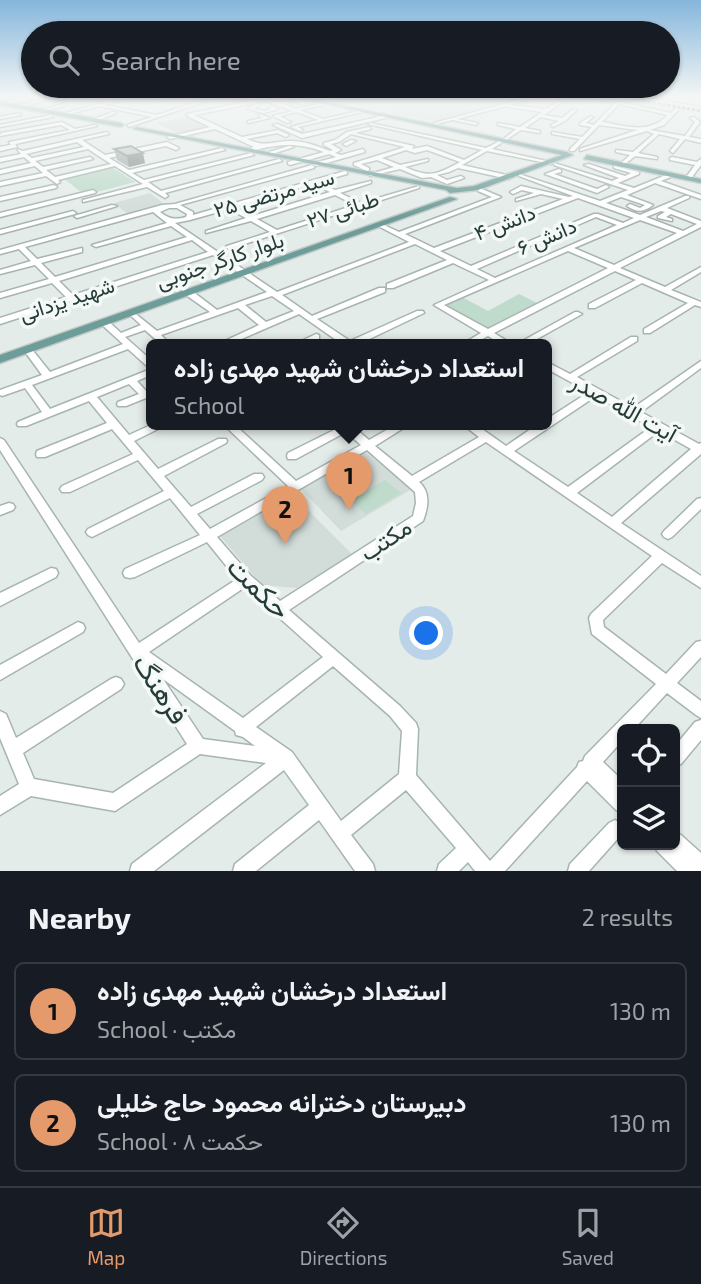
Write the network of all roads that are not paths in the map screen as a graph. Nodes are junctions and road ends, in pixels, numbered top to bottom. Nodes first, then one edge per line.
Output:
1 (1, 137) edge
2 (47, 137) edge
3 (89, 137) edge
4 (163, 137) edge
5 (173, 137) edge
6 (236, 137) edge
7 (252, 137) joint
8 (280, 137) edge
9 (318, 137) edge
10 (341, 137) joint
11 (366, 137) edge
12 (417, 137) edge
13 (422, 137) edge
14 (493, 137) edge
15 (495, 137) edge
16 (508, 137) edge
17 (577, 137) edge
18 (631, 137) edge
19 (632, 137) edge
20 (654, 137) edge
21 (678, 137) edge
22 (167, 138) junction
23 (582, 138) joint
24 (685, 138) junction
25 (242, 139) junction
26 (458, 139) dead end
27 (505, 139) junction
28 (556, 140) dead end
29 (79, 141) junction
30 (301, 141) junction
31 (353, 141) junction
32 (701, 141) edge
33 (280, 142) junction
34 (472, 142) dead end
35 (450, 143) junction
36 (346, 144) dead end
37 (397, 144) junction
38 (13, 145) junction
39 (99, 145) dead end
40 (465, 146) junction
41 (90, 147) junction
42 (206, 147) junction
43 (259, 147) junction
44 (291, 147) junction
45 (119, 148) edge
46 (176, 148) dead end
47 (0, 149) edge
48 (194, 149) dead end
49 (338, 149) junction
50 (600, 149) junction
51 (222, 150) junction
52 (242, 150) junction
53 (135, 151) junction
54 (402, 151) junction
55 (454, 151) dead end
56 (485, 151) junction
57 (518, 151) dead end
58 (618, 151) dead end
59 (638, 151) junction
60 (673, 151) dead end
61 (272, 152) dead end
62 (328, 152) junction
63 (303, 153) junction
64 (23, 154) junction
65 (105, 154) junction
66 (444, 154) junction
67 (251, 155) junction
68 (477, 155) junction
69 (658, 155) dead end
70 (311, 156) junction
71 (511, 156) junction
72 (341, 157) junction
73 (573, 157) junction
74 (377, 158) junction
75 (90, 159) dead end
76 (0, 160) edge
77 (292, 160) junction
78 (609, 160) junction
79 (279, 161) junction
80 (674, 161) dead end
81 (34, 162) junction
82 (465, 162) junction
83 (117, 164) junction
84 (162, 164) junction
85 (215, 164) junction
86 (700, 164) edge
87 (620, 165) junction
88 (314, 166) junction
89 (458, 166) junction
90 (400, 167) junction
91 (420, 168) dead end
92 (535, 168) junction
93 (573, 170) junction
94 (447, 171) junction
95 (0, 172) edge
96 (128, 172) junction
97 (232, 173) junction
98 (345, 173) junction
99 (586, 174) junction
100 (369, 175) junction
101 (521, 175) junction
102 (671, 175) junction
103 (431, 176) junction
104 (690, 176) junction
105 (509, 177) junction
106 (51, 178) junction
107 (461, 178) dead end
108 (625, 178) junction
109 (701, 180) edge
110 (567, 181) junction
111 (313, 182) junction
112 (252, 183) junction
113 (0, 184) edge
114 (144, 184) junction
115 (609, 185) junction
116 (417, 187) junction
117 (680, 187) junction
118 (656, 188) junction
119 (636, 189) junction
120 (480, 190) junction
121 (701, 190) edge
122 (513, 191) dead end
123 (667, 191) junction
124 (93, 192) dead end
125 (157, 192) junction
126 (335, 192) junction
127 (539, 192) junction
128 (25, 193) junction
129 (449, 193) junction
130 (272, 194) junction
131 (621, 195) junction
132 (690, 196) junction
133 (101, 197) junction
134 (573, 197) junction
135 (648, 198) dead end
136 (0, 199) edge
137 (701, 199) edge
138 (518, 200) dead end
139 (640, 202) junction
140 (111, 204) junction
141 (175, 204) junction
142 (599, 204) junction
143 (39, 205) junction
144 (361, 205) junction
145 (65, 206) dead end
146 (630, 206) dead end
147 (231, 207) junction
148 (660, 208) junction
149 (158, 211) junction
150 (75, 214) junction
151 (0, 215) edge
152 (128, 216) junction
153 (190, 216) junction
154 (637, 217) junction
155 (252, 219) junction
156 (107, 222) junction
157 (173, 223) junction
158 (701, 223) edge
159 (620, 224) junction
160 (380, 225) junction
161 (19, 227) junction
162 (89, 227) junction
163 (0, 232) edge
164 (208, 232) dead end
165 (276, 232) junction
166 (683, 233) junction
167 (399, 234) junction
168 (124, 237) junction
169 (192, 238) junction
170 (415, 242) junction
171 (34, 243) junction
172 (96, 245) dead end
173 (20, 246) junction
174 (229, 247) dead end
175 (567, 248) junction
176 (79, 250) dead end
177 (153, 250) junction
178 (433, 250) junction
179 (0, 252) edge
180 (214, 252) junction
181 (453, 260) junction
182 (36, 262) junction
183 (173, 265) junction
184 (471, 269) junction
185 (615, 269) junction
186 (701, 269) edge
187 (0, 272) edge
188 (242, 272) junction
189 (54, 280) junction
190 (494, 280) junction
191 (642, 280) junction
192 (665, 290) junction
193 (189, 293) junction
194 (274, 294) junction
195 (0, 296) edge
196 (72, 298) junction
197 (698, 304) edge
198 (240, 305) junction
199 (592, 306) dead end
200 (300, 311) junction
201 (132, 313) junction
202 (217, 313) junction
203 (420, 313) dead end
204 (578, 314) dead end
205 (311, 319) junction
206 (0, 321) edge
207 (104, 323) junction
208 (147, 326) junction
209 (265, 326) junction
210 (647, 331) dead end
211 (489, 333) junction
212 (156, 334) junction
213 (119, 336) junction
214 (316, 337) dead end
215 (161, 339) edge
216 (243, 339) edge
217 (311, 339) edge
218 (341, 339) edge
219 (360, 339) edge
220 (476, 339) edge
221 (499, 339) edge
222 (530, 339) edge
223 (634, 339) dead end
224 (129, 345) junction
225 (27, 349) junction
226 (0, 352) edge
227 (0, 359) edge
228 (146, 360) edge
229 (700, 365) edge
230 (552, 368) edge
231 (146, 374) edge
232 (48, 376) junction
233 (569, 377) junction
234 (130, 380) junction
235 (27, 384) junction
236 (146, 392) edge
237 (595, 392) junction
238 (2, 393) dead end
239 (146, 394) edge
240 (90, 397) junction
241 (122, 404) dead end
242 (48, 413) junction
243 (633, 413) junction
244 (552, 420) edge
245 (22, 424) dead end
246 (114, 424) junction
247 (658, 427) junction
248 (150, 430) edge
249 (234, 430) edge
250 (338, 430) edge
251 (350, 430) edge
252 (394, 430) edge
253 (476, 430) edge
254 (537, 430) edge
255 (486, 437) junction
256 (127, 440) junction
257 (222, 441) dead end
258 (0, 442) edge
259 (368, 444) junction
260 (700, 449) edge
261 (506, 451) junction
262 (41, 454) dead end
263 (140, 455) junction
264 (292, 456) dead end
265 (156, 475) junction
266 (258, 477) dead end
267 (412, 481) junction
268 (296, 487) junction
269 (66, 489) dead end
270 (171, 492) junction
271 (568, 493) junction
272 (701, 502) edge
273 (189, 513) junction
274 (613, 523) junction
275 (92, 532) dead end
276 (668, 534) dead end
277 (209, 537) junction
278 (661, 556) junction
279 (51, 573) dead end
280 (130, 573) dead end
281 (246, 580) junction
282 (701, 583) edge
283 (0, 600) edge
284 (279, 609) junction
285 (78, 628) dead end
286 (701, 646) edge
287 (137, 652) junction
288 (334, 657) junction
289 (0, 673) edge
290 (667, 683) junction
291 (116, 684) dead end
292 (701, 710) edge
293 (0, 719) edge
294 (629, 724) edge
295 (701, 728) edge
296 (242, 729) junction
297 (617, 736) edge
298 (198, 746) junction
299 (13, 750) junction
300 (680, 752) edge
301 (286, 758) junction
302 (588, 765) junction
303 (407, 778) junction
304 (29, 787) junction
305 (617, 788) edge
306 (617, 798) edge
307 (0, 806) edge
308 (321, 807) junction
309 (615, 830) dead end
310 (339, 834) junction
311 (680, 846) edge
312 (468, 849) junction
313 (668, 850) edge
314 (701, 866) edge
315 (139, 871) edge
316 (242, 871) edge
317 (366, 871) edge
318 (446, 871) edge
319 (487, 871) edge
320 (493, 871) edge
321 (577, 871) edge
322 (690, 871) edge

1 - 38 street
2 - 38 street
3 - 29 street
4 - 22 main road
5 - 22 street
6 - 25 street
7 - 8 street
7 - 25 street
9 - 30 street
10 - 31 street
10 - 49 street
11 - 37 street
12 - 37 street
13 - 35 street
14 - 27 main road
15 - 27 main road
16 - 27 street
17 - 23 street
18 - 73 street
19 - 50 street
20 - 59 street
21 - 24 street
22 - 42 main road
22 - 52 main road
23 - 73 street
24 - 32 street
24 - 60 street
25 - 43 street
26 - 35 street
27 - 56 street
27 - 73 main road
27 - 73 main road
28 - 73 street
29 - 41 street
29 - 64 street
30 - 33 street
30 - 62 street
31 - 36 street
31 - 54 street
33 - 43 street
33 - 44 street
34 - 40 street
35 - 40 street
37 - 54 street
38 - 47 street
38 - 64 street
39 - 41 street
40 - 56 street
41 - 65 street
41 - 81 street
42 - 48 street
42 - 51 main road
43 - 52 street
44 - 61 street
44 - 63 street
45 - 53 street
46 - 53 street
49 - 62 street
49 - 72 street
50 - 73 street
50 - 78 main road
51 - 67 main road
51 - 84 street
52 - 77 main road
53 - 65 street
53 - 84 street
54 - 66 street
54 - 74 street
55 - 66 street
56 - 68 street
56 - 71 street
57 - 71 street
58 - 59 street
59 - 69 street
59 - 87 street
62 - 70 street
62 - 72 street
63 - 70 street
63 - 77 street
64 - 76 street
64 - 81 street
65 - 83 street
66 - 82 street
66 - 90 street
67 - 79 main road
67 - 85 street
68 - 82 street
68 - 92 street
70 - 77 street
71 - 73 street
72 - 88 street
73 - 78 main road
73 - 92 main road, بلوار کارگر جنوبی
73 - 93 street
73 - 93 street
73 - 101 main road, بلوار کارگر جنوبی
73 - 102 main road
73 - 108 street
73 - 110 street
74 - 90 street
74 - 100 street
75 - 106 street
77 - 79 main road
77 - 88 main road
78 - 87 main road
79 - 97 street
80 - 86 street
81 - 95 street
81 - 106 street
82 - 89 street
83 - 96 street
83 - 106 street
84 - 96 street
85 - 97 street
85 - 114 street
86 - 104 street
87 - 104 main road
87 - 108 street
88 - 98 main road
88 - 100 main road
88 - 112 street
89 - 94 street
89 - 105 street
90 - 100 street
90 - 103 street
91 - 94 street
92 - 105 main road, بلوار کارگر جنوبی
93 - 99 street
94 - 103 street
96 - 114 street
97 - 112 street
97 - 125 street
98 - 111 street, ۲۵ سید مرتضی
98 - 116 main road
99 - 110 street
99 - 115 street
100 - 126 street
100 - 129 main road
101 - 120 main road, بلوار کارگر جنوبی
101 - 134 street
102 - 109 main road
102 - 118 street
103 - 107 street
104 - 109 main road
105 - 129 main road, بلوار کارگر جنوبی
106 - 113 street
106 - 128 street
108 - 115 street
110 - 115 street
111 - 126 street
111 - 130 street, ۲۵ سید مرتضی
112 - 130 street
112 - 141 street
114 - 125 street
114 - 133 street
115 - 119 street
116 - 129 main road
116 - 144 street, طبائی ۲۷
117 - 118 street
117 - 123 street
117 - 132 street
118 - 119 street
118 - 119 street
118 - 123 street
119 - 131 street
120 - 129 main road, بلوار کارگر جنوبی
120 - 167 street
121 - 132 street
122 - 127 street
123 - 132 street
124 - 143 street
125 - 140 street
125 - 141 street
126 - 144 street
126 - 155 street
127 - 134 street
127 - 138 street
128 - 136 street
128 - 143 street
129 - 160 main road, بلوار کارگر جنوبی
129 - 188 main road, بلوار کارگر جنوبی
130 - 147 street, ۲۵ سید مرتضی
131 - 139 street
131 - 142 street
132 - 137 street
132 - 148 street
133 - 140 street
133 - 145 street
134 - 142 street
134 - 178 street, دانش ۴
135 - 139 street
139 - 146 street
140 - 150 street
140 - 152 street
141 - 149 street
141 - 153 street
142 - 154 street
143 - 151 street
144 - 165 street, طبائی ۲۷
147 - 153 street, ۲۵ سید مرتضی
147 - 155 street
148 - 154 street
148 - 158 street
149 - 152 street
149 - 157 street
150 - 161 street
150 - 162 street
152 - 156 street
153 - 157 street, ۲۵ سید مرتضی
154 - 159 street
154 - 166 street
155 - 164 street
155 - 165 street
156 - 162 street
156 - 168 street
157 - 168 street, ۲۵ سید مرتضی
157 - 169 street
158 - 166 street
159 - 175 street
159 - 184 street, دانش ۶
160 - 167 street
160 - 188 main road, بلوار کارگر جنوبی
161 - 163 street
161 - 171 street
162 - 171 street
165 - 174 street, طبائی ۲۷
166 - 185 street
167 - 170 street
168 - 172 street, ۲۵ سید مرتضی
169 - 177 street
169 - 180 street
170 - 178 street
170 - 194 street
171 - 173 street
173 - 179 street
173 - 182 street
175 - 185 street
175 - 190 street
176 - 182 street
177 - 183 street
177 - 189 street
178 - 181 street
180 - 183 street, شهید یزدانی
180 - 188 street
181 - 184 street
181 - 205 street
182 - 187 street
182 - 189 street
183 - 196 street, شهید یزدانی
184 - 190 street
185 - 191 street
185 - 211 street
186 - 192 street
188 - 193 main road, بلوار کارگر جنوبی
188 - 194 street
188 - 226 main road, بلوار کارگر جنوبی
189 - 195 street
189 - 196 street
190 - 211 street
191 - 192 street
191 - 199 street
192 - 197 street
193 - 201 main road, بلوار کارگر جنوبی
193 - 202 street
194 - 198 street
194 - 200 street
196 - 206 street, شهید یزدانی
197 - 210 street
198 - 202 street
198 - 209 street
200 - 205 street
200 - 209 street
201 - 207 main road, بلوار کارگر جنوبی
201 - 208 street
202 - 212 street
203 - 219 street
204 - 222 street
205 - 218 street
207 - 213 street
207 - 225 main road, بلوار کارگر جنوبی
208 - 212 street
208 - 213 street
209 - 216 street
211 - 220 street
211 - 221 street
212 - 215 street
213 - 224 street
214 - 217 street
223 - 233 street
224 - 228 street
224 - 232 street
225 - 227 main road, بلوار کارگر جنوبی
225 - 232 street
229 - 243 street
230 - 233 street, آیت الله صدر
231 - 234 street
232 - 235 street
233 - 237 street, آیت الله صدر
234 - 236 street
234 - 240 street
235 - 238 street
235 - 242 street
237 - 243 street, آیت الله صدر
237 - 244 street
239 - 241 street
240 - 242 street
240 - 246 street, حکمت
242 - 245 street
243 - 247 street, آیت الله صدر
246 - 256 street, حکمت
246 - 262 street
247 - 260 street, آیت الله صدر
247 - 271 street
248 - 256 street
249 - 268 street
250 - 264 street
251 - 259 street, مکتب
252 - 259 street
253 - 255 street
254 - 261 street
255 - 261 street
255 - 267 street
256 - 263 street, حکمت
257 - 265 street
258 - 287 street, فرهنگ
259 - 267 street, مکتب
259 - 268 street
260 - 274 street
261 - 271 street
263 - 265 street, حکمت
263 - 269 street
265 - 270 street, حکمت
266 - 273 street
267 - 284 street, مکتب
268 - 277 street
270 - 273 street, حکمت
270 - 275 street
271 - 274 street
272 - 276 street
273 - 277 street, حکمت
274 - 278 street
277 - 280 street
277 - 281 street, حکمت
278 - 282 street
278 - 290 street
279 - 283 street
281 - 284 street, حکمت
281 - 287 street
284 - 288 street, حکمت
285 - 289 street
286 - 290 street
287 - 296 street
287 - 298 street, فرهنگ
288 - 296 street
288 - 303 street, حکمت
290 - 292 street
290 - 294 street
291 - 299 street
293 - 299 street
295 - 300 street
296 - 301 street
297 - 302 street
298 - 301 street, فرهنگ
298 - 304 street
299 - 304 street
301 - 308 street
301 - 315 street
302 - 305 street
302 - 306 street
302 - 320 street
303 - 310 street
303 - 312 street
304 - 307 street
308 - 310 street
308 - 316 street
309 - 321 street
310 - 317 street
311 - 314 street
312 - 318 street
312 - 319 street
313 - 322 street

